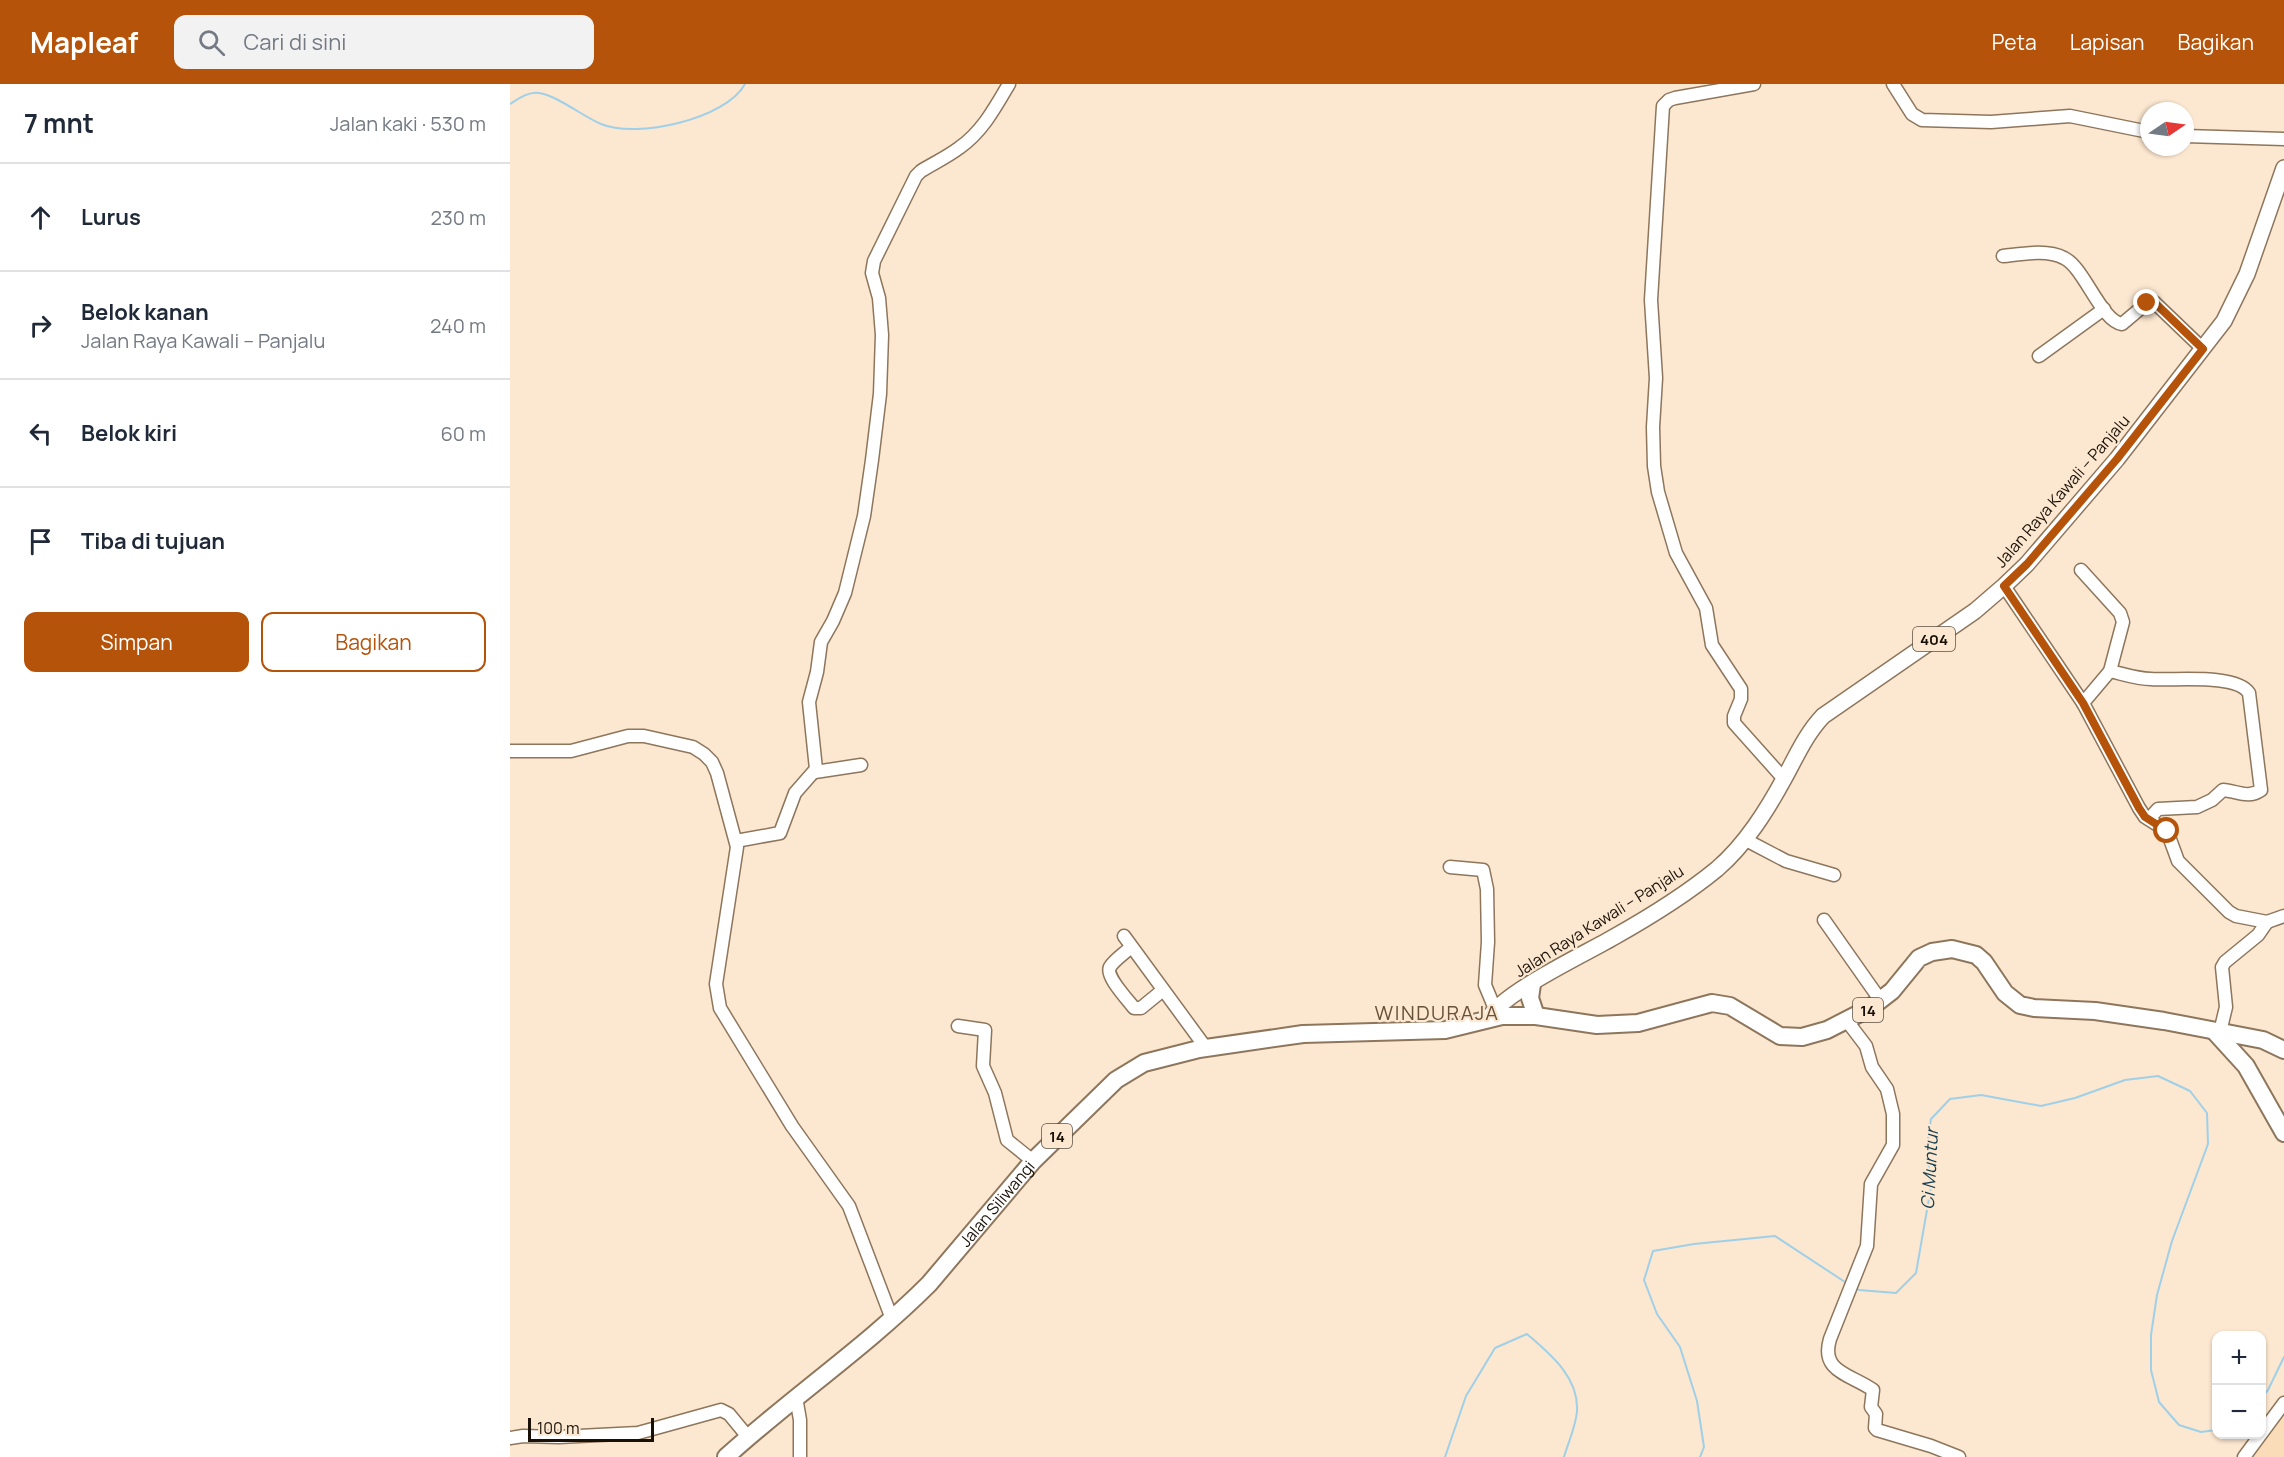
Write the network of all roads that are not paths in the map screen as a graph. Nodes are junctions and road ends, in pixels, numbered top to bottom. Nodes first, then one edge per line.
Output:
1 (1009, 84) edge
2 (1754, 84) edge
3 (1893, 84) edge
4 (2140, 130) edge
5 (2194, 136) edge
6 (2284, 139) edge
7 (2284, 168) edge
8 (2003, 256) dead end
9 (2104, 309) junction
10 (2203, 349) junction
11 (2039, 356) dead end
12 (2081, 570) dead end
13 (2004, 586) junction
14 (2110, 671) junction
15 (2083, 703) junction
16 (510, 751) edge
17 (861, 765) dead end
18 (815, 772) junction
19 (1784, 779) junction
20 (2149, 819) junction
21 (1746, 840) junction
22 (736, 841) junction
23 (1450, 867) dead end
24 (1833, 875) dead end
25 (2284, 916) edge
26 (1824, 920) dead end
27 (2267, 922) junction
28 (1124, 936) dead end
29 (1131, 947) junction
30 (1532, 984) junction
31 (1164, 990) junction
32 (1881, 1001) junction
33 (1492, 1014) junction
34 (1536, 1016) junction
35 (1847, 1021) junction
36 (958, 1026) dead end
37 (2217, 1032) junction
38 (1206, 1048) junction
39 (2284, 1050) edge
40 (2284, 1133) edge
41 (1033, 1161) junction
42 (892, 1319) junction
43 (796, 1397) junction
44 (2284, 1403) edge
45 (748, 1437) junction
46 (510, 1438) edge
47 (726, 1457) edge
48 (800, 1457) edge
49 (1959, 1457) edge
50 (2244, 1457) edge

1 - 18 street
2 - 19 street
3 - 4 street
5 - 6 street
7 - 10 main road, Jalan Raya Kawali – Panjalu / 404
8 - 9 street
9 - 10 street
9 - 11 street
10 - 13 main road, Jalan Raya Kawali – Panjalu / 404
12 - 14 street
13 - 15 street
13 - 19 main road, Jalan Raya Kawali – Panjalu / 404
14 - 15 street
14 - 20 street
15 - 20 street
16 - 22 street
17 - 18 street
18 - 22 street
19 - 21 main road, Jalan Raya Kawali – Panjalu / 404
20 - 27 street
21 - 24 street
21 - 30 main road, Jalan Raya Kawali – Panjalu / 404
22 - 42 street
23 - 33 street
25 - 27 street
26 - 32 street
27 - 37 street
28 - 29 street
29 - 31 street
29 - 31 street
30 - 33 main road, Jalan Raya Kawali – Panjalu / 404
30 - 34 highway
31 - 38 street
32 - 35 highway, 14
32 - 37 highway, 14
33 - 34 highway, 14
33 - 38 highway, Jalan Siliwangi / 14
34 - 35 highway, 14
35 - 49 street
36 - 41 street
37 - 39 highway, 14
37 - 40 highway
38 - 41 highway, Jalan Siliwangi / 14
41 - 42 highway, Jalan Siliwangi / 14
42 - 43 highway, Jalan Siliwangi / 14
43 - 45 highway, Jalan Siliwangi / 14
43 - 48 street
44 - 50 street
45 - 46 street
45 - 47 highway, Jalan Siliwangi / 14

